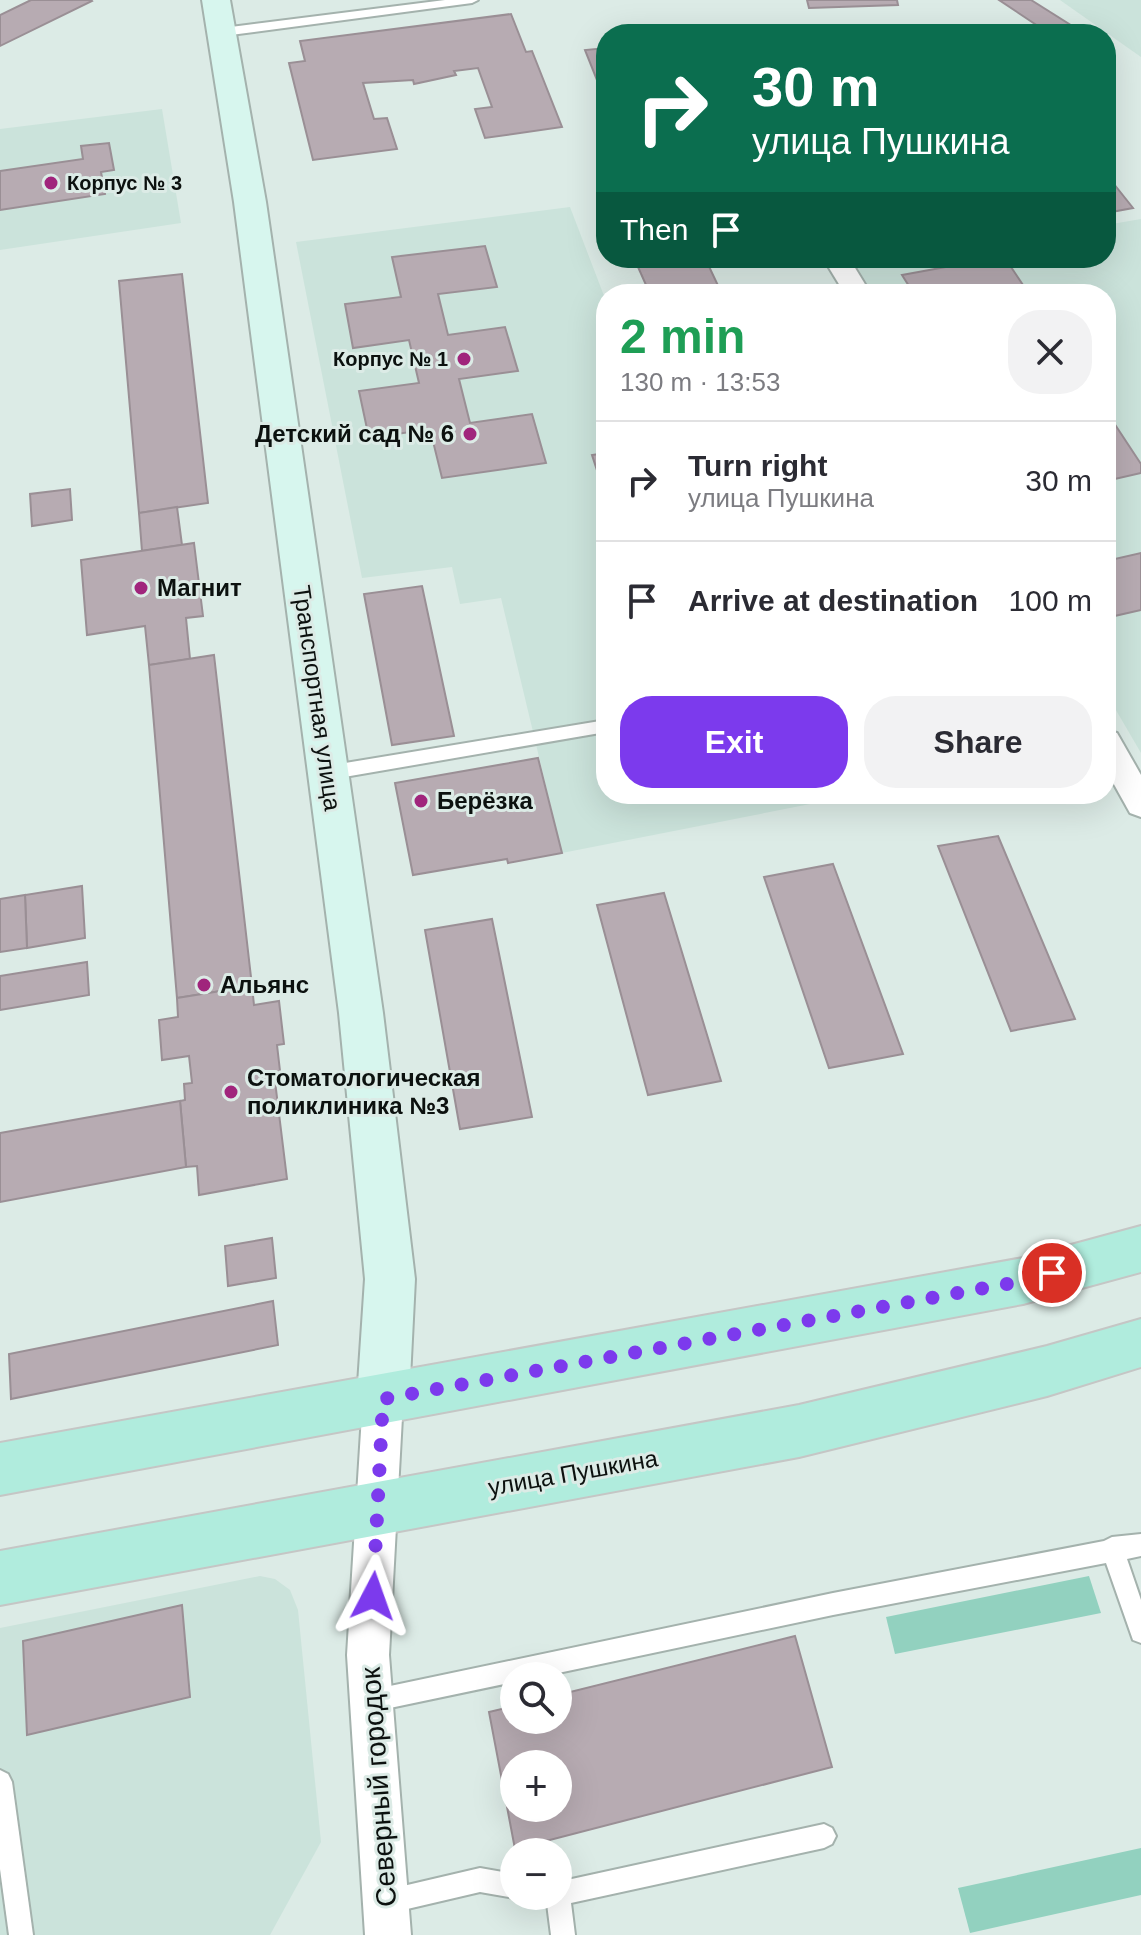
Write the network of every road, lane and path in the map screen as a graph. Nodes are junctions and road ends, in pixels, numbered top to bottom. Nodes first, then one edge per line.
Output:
1 (472, 0) edge
2 (220, 16) edge
3 (596, 728) edge
4 (1116, 760) edge
5 (327, 773) junction
6 (1141, 804) edge
7 (1141, 1249) edge
8 (1141, 1343) edge
9 (383, 1399) junction
10 (0, 1469) edge
11 (379, 1508) junction
12 (1141, 1545) edge
13 (1112, 1548) junction
14 (0, 1578) edge
15 (1141, 1632) edge
16 (371, 1701) junction
17 (0, 1782) edge
18 (824, 1836) dead end
19 (500, 1884) edge
20 (572, 1892) edge
21 (560, 1910) edge
22 (387, 1919) edge
23 (21, 1935) edge
24 (563, 1935) edge

1 - 2 lane
2 - 5 street, Транспортная улица
3 - 5 lane
4 - 6 street
5 - 9 street, Транспортная улица
7 - 9 main road
8 - 11 main road, улица Пушкина
9 - 10 main road
9 - 11 street, Северный городок
11 - 14 main road, улица Пушкина
11 - 16 street, Северный городок
12 - 13 lane
13 - 15 lane
13 - 16 lane
16 - 22 street, Северный городок
17 - 23 lane
18 - 20 lane
19 - 22 lane
21 - 24 lane

